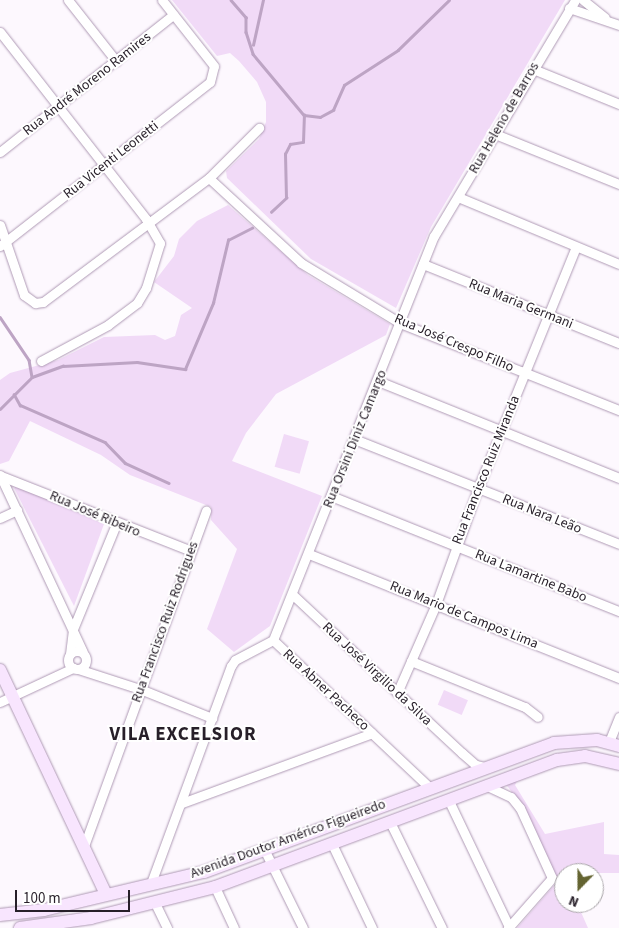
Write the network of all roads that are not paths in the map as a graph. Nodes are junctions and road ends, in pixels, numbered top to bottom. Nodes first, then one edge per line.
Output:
1 (68, 0) edge
2 (162, 0) edge
3 (574, 0) edge
4 (583, 0) edge
5 (569, 8) junction
6 (173, 15) junction
7 (609, 21) junction
8 (619, 25) edge
9 (0, 32) edge
10 (116, 61) junction
11 (533, 69) junction
12 (619, 104) edge
13 (58, 107) junction
14 (259, 128) dead end
15 (495, 134) junction
16 (1, 150) edge
17 (104, 166) junction
18 (209, 178) junction
19 (619, 184) edge
20 (458, 197) junction
21 (148, 223) junction
22 (0, 226) edge
23 (434, 236) joint
24 (3, 244) edge
25 (576, 247) junction
26 (423, 264) junction
27 (619, 264) edge
28 (549, 315) junction
29 (400, 322) junction
30 (619, 343) edge
31 (40, 361) dead end
32 (526, 373) junction
33 (378, 381) junction
34 (619, 410) edge
35 (501, 431) junction
36 (354, 439) junction
37 (0, 476) edge
38 (619, 478) edge
39 (478, 488) junction
40 (331, 496) junction
41 (17, 510) junction
42 (206, 510) dead end
43 (0, 518) edge
44 (116, 524) junction
45 (619, 544) edge
46 (456, 546) junction
47 (191, 552) junction
48 (309, 554) junction
49 (293, 595) junction
50 (436, 604) junction
51 (619, 611) edge
52 (73, 629) junction
53 (273, 640) junction
54 (70, 654) junction
55 (85, 656) junction
56 (411, 661) junction
57 (75, 669) junction
58 (0, 670) edge
59 (104, 676) junction
60 (619, 678) edge
61 (140, 689) junction
62 (397, 693) junction
63 (12, 696) junction
64 (0, 702) edge
65 (619, 716) edge
66 (538, 717) dead end
67 (212, 718) junction
68 (372, 733) junction
69 (614, 744) edge
70 (585, 756) junction
71 (619, 764) edge
72 (475, 772) junction
73 (430, 788) junction
74 (449, 801) junction
75 (182, 803) junction
76 (93, 818) junction
77 (72, 821) junction
78 (390, 822) junction
79 (332, 844) junction
80 (84, 846) junction
81 (264, 849) junction
82 (272, 866) junction
83 (151, 883) junction
84 (215, 888) junction
85 (108, 892) junction
86 (189, 893) junction
87 (154, 902) junction
88 (0, 915) edge
89 (94, 923) edge
90 (23, 927) edge
91 (166, 928) edge
92 (234, 928) edge
93 (303, 928) edge
94 (372, 928) edge
95 (442, 928) edge
96 (508, 928) edge

1 - 10 street
2 - 6 street
3 - 5 street, Rua Heleno de Barros
4 - 7 street
5 - 7 street
5 - 11 street, Rua Heleno de Barros
6 - 10 street, Rua André Moreno Ramires
6 - 17 street, Rua Vicenti Leonetti
7 - 8 street
9 - 13 street
10 - 13 street, Rua André Moreno Ramires
11 - 12 street
11 - 15 street, Rua Heleno de Barros
13 - 16 street, Rua André Moreno Ramires
13 - 17 street
14 - 18 street
15 - 19 street
15 - 20 street, Rua Heleno de Barros
17 - 21 street
17 - 24 street, Rua Vicenti Leonetti
18 - 21 street
18 - 29 street, Rua José Crespo Filho
20 - 23 street, Rua Heleno de Barros
20 - 25 street
21 - 24 street
21 - 31 street
22 - 24 street
23 - 26 street, Rua Orsini Diniz Camargo
25 - 27 street
25 - 28 street, Rua Francisco Ruiz Miranda
26 - 28 street, Rua Maria Germani
26 - 29 street, Rua Orsini Diniz Camargo
28 - 30 street, Rua Maria Germani
28 - 32 street, Rua Francisco Ruiz Miranda
29 - 32 street, Rua José Crespo Filho
29 - 33 street, Rua Orsini Diniz Camargo
32 - 34 street, Rua José Crespo Filho
32 - 35 street, Rua Francisco Ruiz Miranda
33 - 35 street
33 - 36 street, Rua Orsini Diniz Camargo
35 - 38 street
35 - 39 street, Rua Francisco Ruiz Miranda
36 - 39 street, Rua Nara Leão
36 - 40 street, Rua Orsini Diniz Camargo
37 - 41 street
37 - 44 street, Rua José Ribeiro
39 - 45 street, Rua Nara Leão
39 - 46 street, Rua Francisco Ruiz Miranda
40 - 46 street, Rua Lamartine Babo
40 - 48 street, Rua Orsini Diniz Camargo
41 - 43 street
41 - 52 street
42 - 47 street, Rua Francisco Ruiz Rodrigues
44 - 47 street, Rua José Ribeiro
44 - 52 street
46 - 50 street, Rua Francisco Ruiz Miranda
46 - 51 street, Rua Lamartine Babo
47 - 61 street, Rua Francisco Ruiz Rodrigues
48 - 49 street, Rua Orsini Diniz Camargo
48 - 50 street, Rua Mario de Campos Lima
49 - 53 street, Rua Orsini Diniz Camargo
49 - 62 street, Rua José Virgilio da Silva
50 - 56 street, Rua Francisco Ruiz Miranda
50 - 60 street, Rua Mario de Campos Lima
52 - 54 street
52 - 55 street
53 - 67 street, Rua Abner Pacheco
53 - 68 street, Rua Abner Pacheco
54 - 55 street
54 - 57 street
55 - 57 street
55 - 59 street
56 - 62 street, Rua Francisco Ruiz Miranda
56 - 66 street
57 - 59 street
57 - 63 street
58 - 63 main road
59 - 61 street
61 - 67 street
61 - 76 street, Rua Francisco Ruiz Rodrigues
62 - 72 street, Rua José Virgilio da Silva
63 - 64 street
63 - 77 main road
65 - 69 street
67 - 75 street, Rua Abner Pacheco
68 - 73 street, Rua Abner Pacheco
68 - 75 street
69 - 70 main road
69 - 72 main road, Avenida Doutor Américo Figueiredo
70 - 71 main road, Avenida Doutor Américo Figueiredo
70 - 72 main road, Avenida Doutor Américo Figueiredo
72 - 73 main road, Avenida Doutor Américo Figueiredo
72 - 74 main road, Avenida Doutor Américo Figueiredo
72 - 96 street, Rua José Virgilio da Silva
73 - 81 main road, Avenida Doutor Américo Figueiredo
74 - 78 main road, Avenida Doutor Américo Figueiredo
74 - 96 street
75 - 83 street, Rua Abner Pacheco
76 - 77 street
76 - 80 street, Rua Francisco Ruiz Rodrigues
77 - 80 main road
78 - 79 main road, Avenida Doutor Américo Figueiredo
78 - 95 street
79 - 82 main road, Avenida Doutor Américo Figueiredo
79 - 94 street
80 - 85 main road
81 - 82 street
81 - 83 main road, Avenida Doutor Américo Figueiredo
82 - 84 main road, Avenida Doutor Américo Figueiredo
82 - 93 street
83 - 85 main road, Avenida Doutor Américo Figueiredo
83 - 86 main road
84 - 86 main road, Avenida Doutor Américo Figueiredo
84 - 92 street
85 - 88 main road, Avenida Doutor Américo Figueiredo
85 - 90 main road
86 - 87 main road, Avenida Doutor Américo Figueiredo
87 - 89 main road, Avenida Doutor Américo Figueiredo
87 - 91 street
89 - 90 main road, Avenida Doutor Américo Figueiredo

